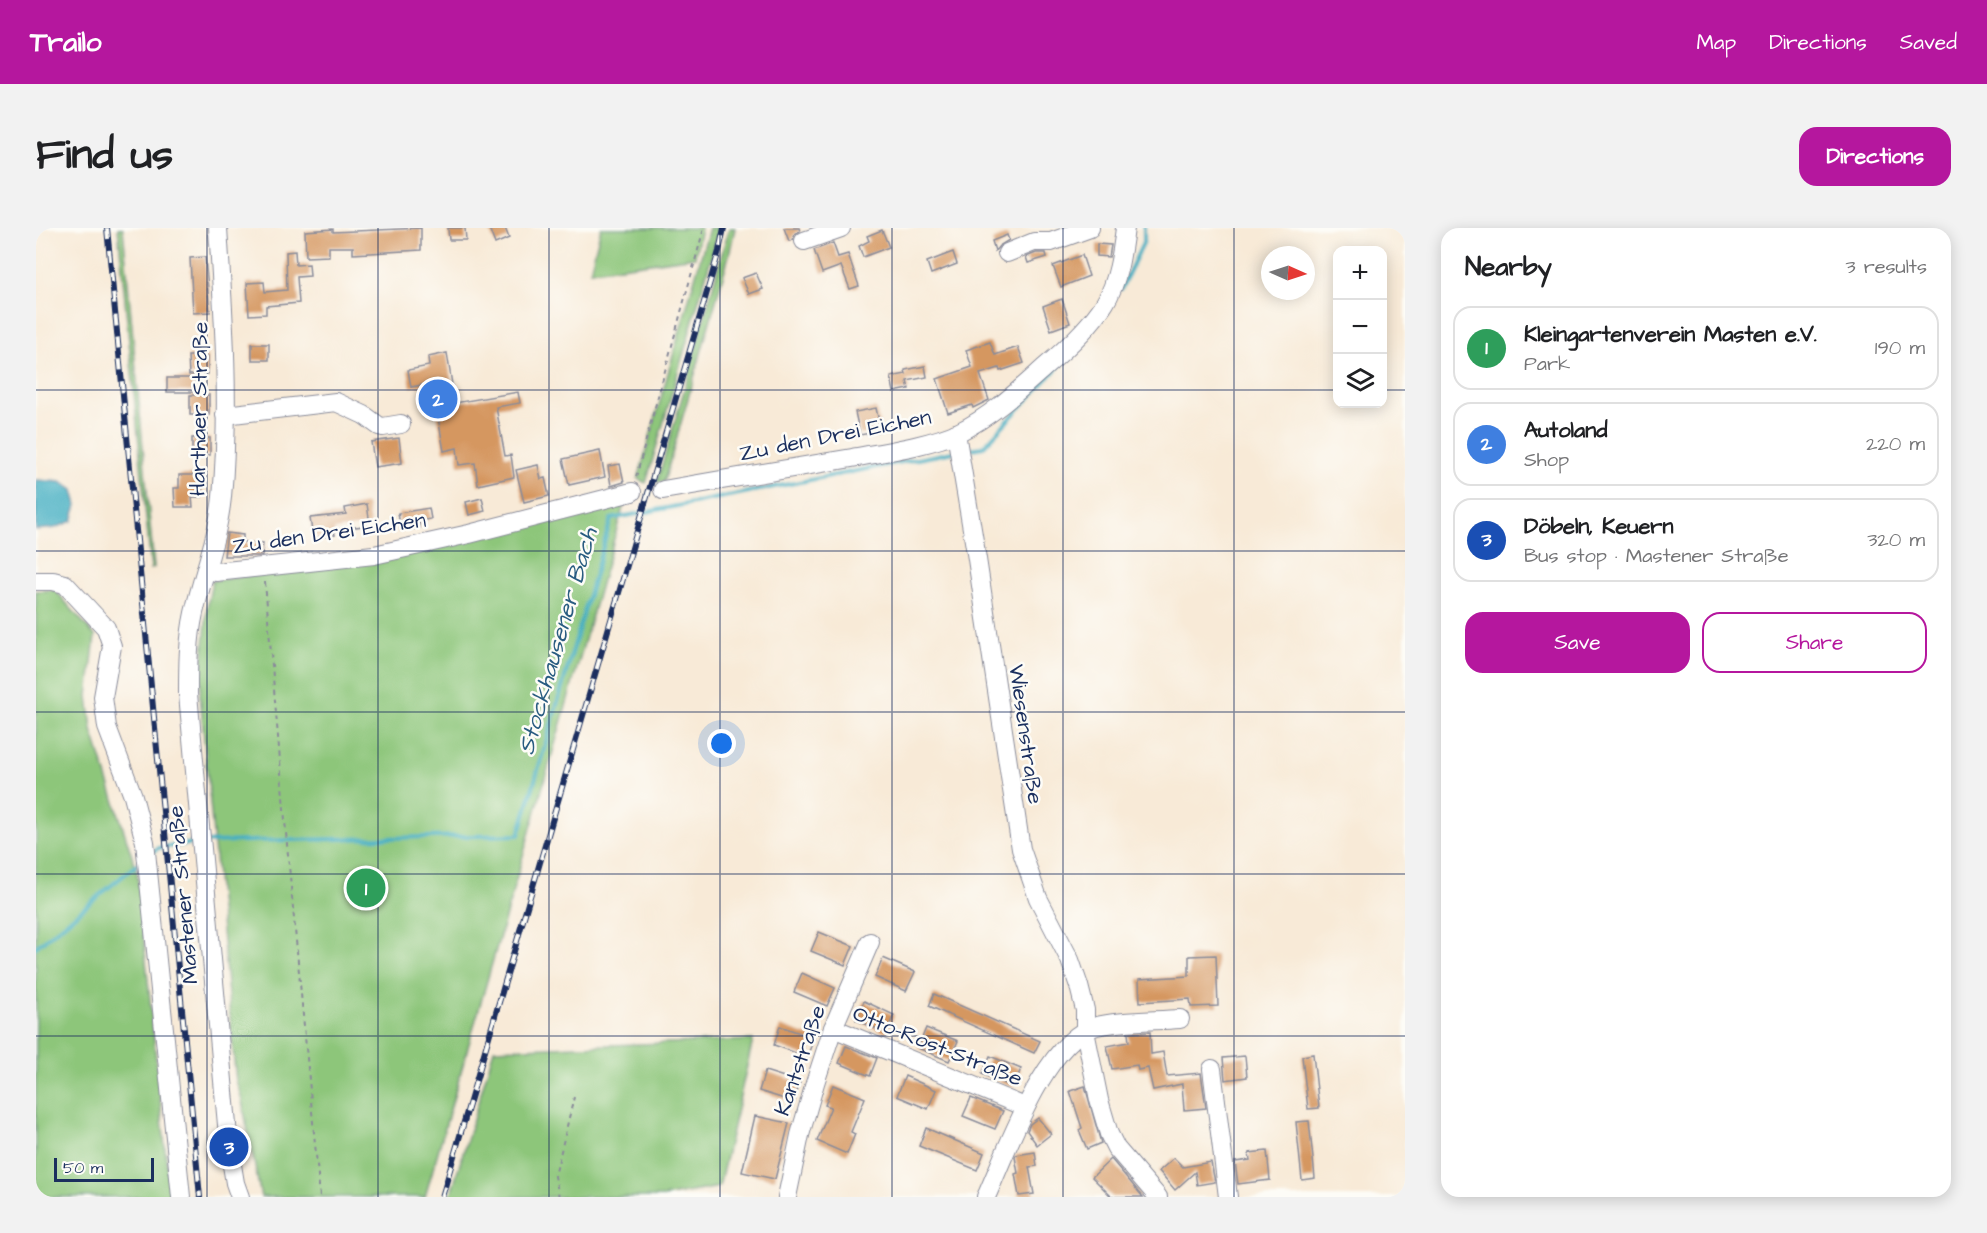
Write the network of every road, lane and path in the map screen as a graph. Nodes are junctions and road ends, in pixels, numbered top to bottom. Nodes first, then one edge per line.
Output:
1 (218, 228) edge
2 (704, 228) edge
3 (841, 228) edge
4 (1090, 228) edge
5 (1125, 228) edge
6 (804, 241) dead end
7 (1007, 253) dead end
8 (225, 415) junction
9 (401, 424) dead end
10 (958, 444) junction
11 (663, 490) dead end
12 (632, 492) joint
13 (264, 567) junction
14 (207, 568) junction
15 (36, 581) edge
16 (200, 589) joint
17 (870, 942) dead end
18 (1180, 1019) dead end
19 (833, 1028) junction
20 (1085, 1031) junction
21 (1212, 1069) dead end
22 (574, 1097) dead end
23 (1025, 1107) junction
24 (182, 1197) edge
25 (240, 1197) edge
26 (320, 1197) edge
27 (559, 1197) edge
28 (787, 1197) edge
29 (986, 1197) edge
30 (1158, 1197) edge
31 (1228, 1197) edge

1 - 8 street, Harthaer Straße
2 - 12 path
3 - 6 street
4 - 7 street
5 - 10 street, Zu den Drei Eichen
8 - 9 street
8 - 14 street, Harthaer Straße
10 - 11 street, Zu den Drei Eichen
10 - 20 street, Wiesenstraße
12 - 13 street, Zu den Drei Eichen
13 - 14 street, Zu den Drei Eichen
13 - 26 path
14 - 16 street, Harthaer Straße
15 - 24 street, Mastener Straße
16 - 25 street, Mastener Straße
17 - 19 street, Kantstraße
18 - 20 street
19 - 23 street, Otto-Rost-Straße
19 - 28 street, Kantstraße
20 - 23 street
20 - 30 street, Wiesenstraße
21 - 31 street
22 - 27 path
23 - 29 street

